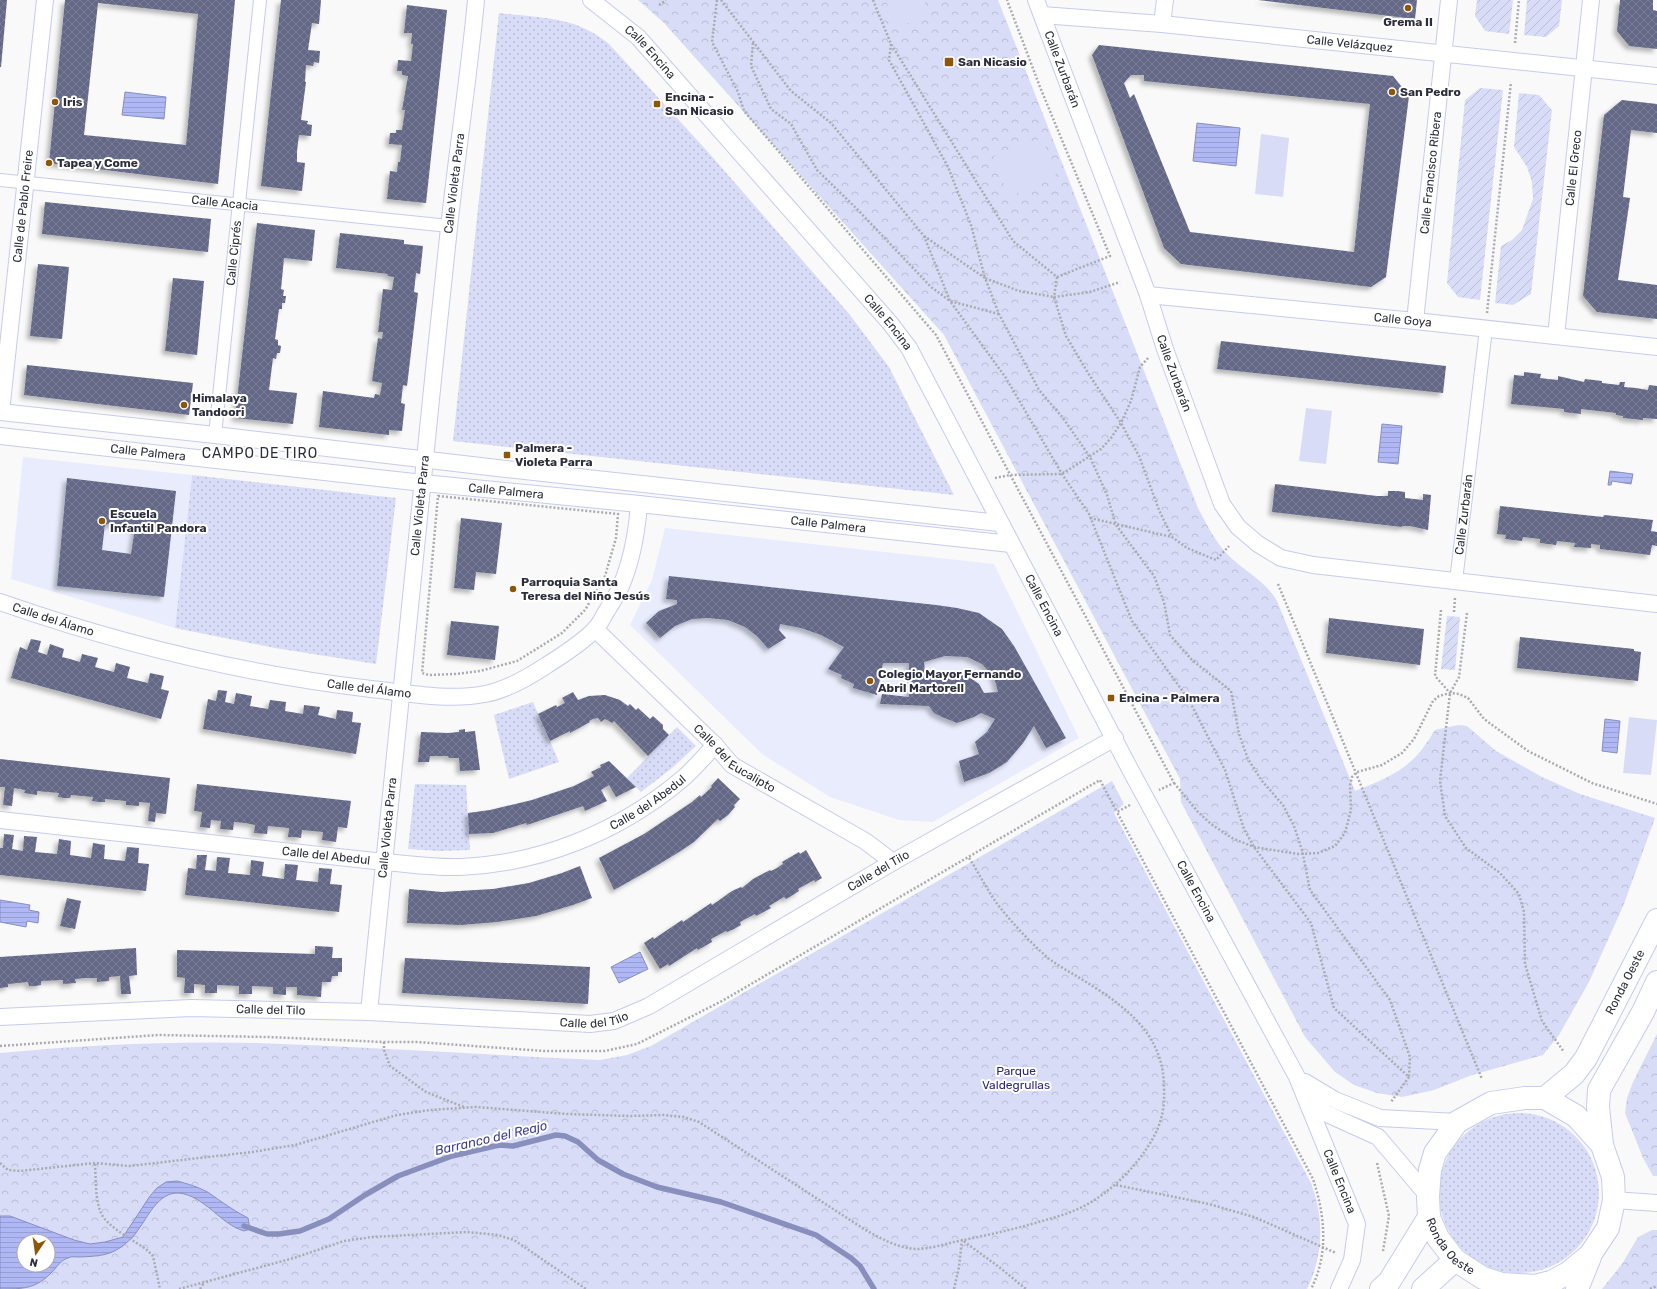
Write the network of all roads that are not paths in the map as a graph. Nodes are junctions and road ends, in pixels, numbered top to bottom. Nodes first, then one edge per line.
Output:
1 (45, 0) edge
2 (260, 0) edge
3 (476, 0) edge
4 (591, 0) edge
5 (1165, 0) edge
6 (1449, 0) edge
7 (1591, 0) edge
8 (1039, 7) edge
9 (1162, 24) junction
10 (1444, 53) junction
11 (1584, 68) junction
12 (1657, 76) edge
13 (0, 180) edge
14 (26, 183) junction
15 (239, 206) junction
16 (449, 226) junction
17 (1148, 295) junction
18 (1414, 321) junction
19 (1486, 329) junction
20 (1556, 336) junction
21 (1657, 347) edge
22 (2, 412) edge
23 (215, 435) junction
24 (1, 436) edge
25 (426, 460) junction
26 (424, 483) junction
27 (639, 504) junction
28 (999, 523) junction
29 (1011, 544) junction
30 (1456, 581) junction
31 (0, 602) edge
32 (1657, 604) edge
33 (595, 629) junction
34 (400, 692) junction
35 (1115, 738) junction
36 (715, 746) junction
37 (0, 820) edge
38 (384, 862) junction
39 (893, 862) junction
40 (1657, 920) edge
41 (1657, 982) edge
42 (369, 1012) junction
43 (0, 1017) edge
44 (1297, 1077) junction
45 (1545, 1098) junction
46 (1457, 1122) junction
47 (1602, 1145) junction
48 (1614, 1200) junction
49 (1657, 1203) edge
50 (1429, 1207) junction
51 (1590, 1255) junction
52 (1455, 1260) junction
53 (1528, 1287) edge
54 (1339, 1289) edge
55 (1381, 1289) edge
56 (1423, 1289) edge
57 (1577, 1289) edge

1 - 14 street, Calle de Pablo Freire
2 - 15 street, Calle Ciprés
3 - 16 street, Calle Violeta Parra
4 - 28 street, Calle Encina
5 - 9 street
6 - 10 street, Calle Francisco Ribera
7 - 11 street, Calle El Greco
8 - 9 street, Calle Velázquez
8 - 17 street, Calle Zurbarán
9 - 10 street, Calle Velázquez
10 - 11 street, Calle Velázquez
10 - 18 street, Calle Francisco Ribera
11 - 12 street, Calle Velázquez
11 - 20 street, Calle El Greco
13 - 14 street, Calle Acacia
14 - 15 street, Calle Acacia
14 - 22 street, Calle de Pablo Freire
15 - 16 street, Calle Acacia
15 - 23 street, Calle Ciprés
16 - 25 street, Calle Violeta Parra
17 - 18 street, Calle Goya
17 - 30 street, Calle Zurbarán
18 - 19 street, Calle Goya
19 - 20 street, Calle Goya
19 - 30 street, Calle Zurbarán
20 - 21 street, Calle Goya
22 - 23 street, Calle Palmera
22 - 24 street
23 - 25 street, Calle Palmera
24 - 26 street, Calle Palmera
25 - 26 street, Calle Violeta Parra
25 - 28 street, Calle Palmera
26 - 27 street, Calle Palmera
26 - 34 street, Calle Violeta Parra
27 - 29 street, Calle Palmera
27 - 33 street, Calle del Álamo
28 - 29 street, Calle Encina
29 - 35 street, Calle Encina
30 - 32 street, Calle Zurbarán
31 - 34 street, Calle del Álamo
33 - 34 street, Calle del Álamo
33 - 36 street, Calle del Eucalipto
34 - 38 street, Calle Violeta Parra
35 - 39 street, Calle del Tilo
35 - 44 street, Calle Encina
36 - 38 street, Calle del Abedul
36 - 39 street, Calle del Eucalipto
37 - 38 street, Calle del Abedul
38 - 42 street, Calle Violeta Parra
39 - 42 street, Calle del Tilo
40 - 45 main road, Ronda Oeste
41 - 47 main road, Ronda Oeste
42 - 43 street, Calle del Tilo
44 - 46 street
44 - 50 street
44 - 54 street, Calle Encina
45 - 46 main road, Ronda Oeste
45 - 47 main road, Ronda Oeste
46 - 50 main road, Ronda Oeste
47 - 48 main road, Ronda Oeste
48 - 49 street
48 - 51 main road, Ronda Oeste
50 - 52 main road, Ronda Oeste
50 - 55 main road
51 - 53 main road, Ronda Oeste
51 - 57 main road
52 - 53 main road, Ronda Oeste
52 - 56 main road

